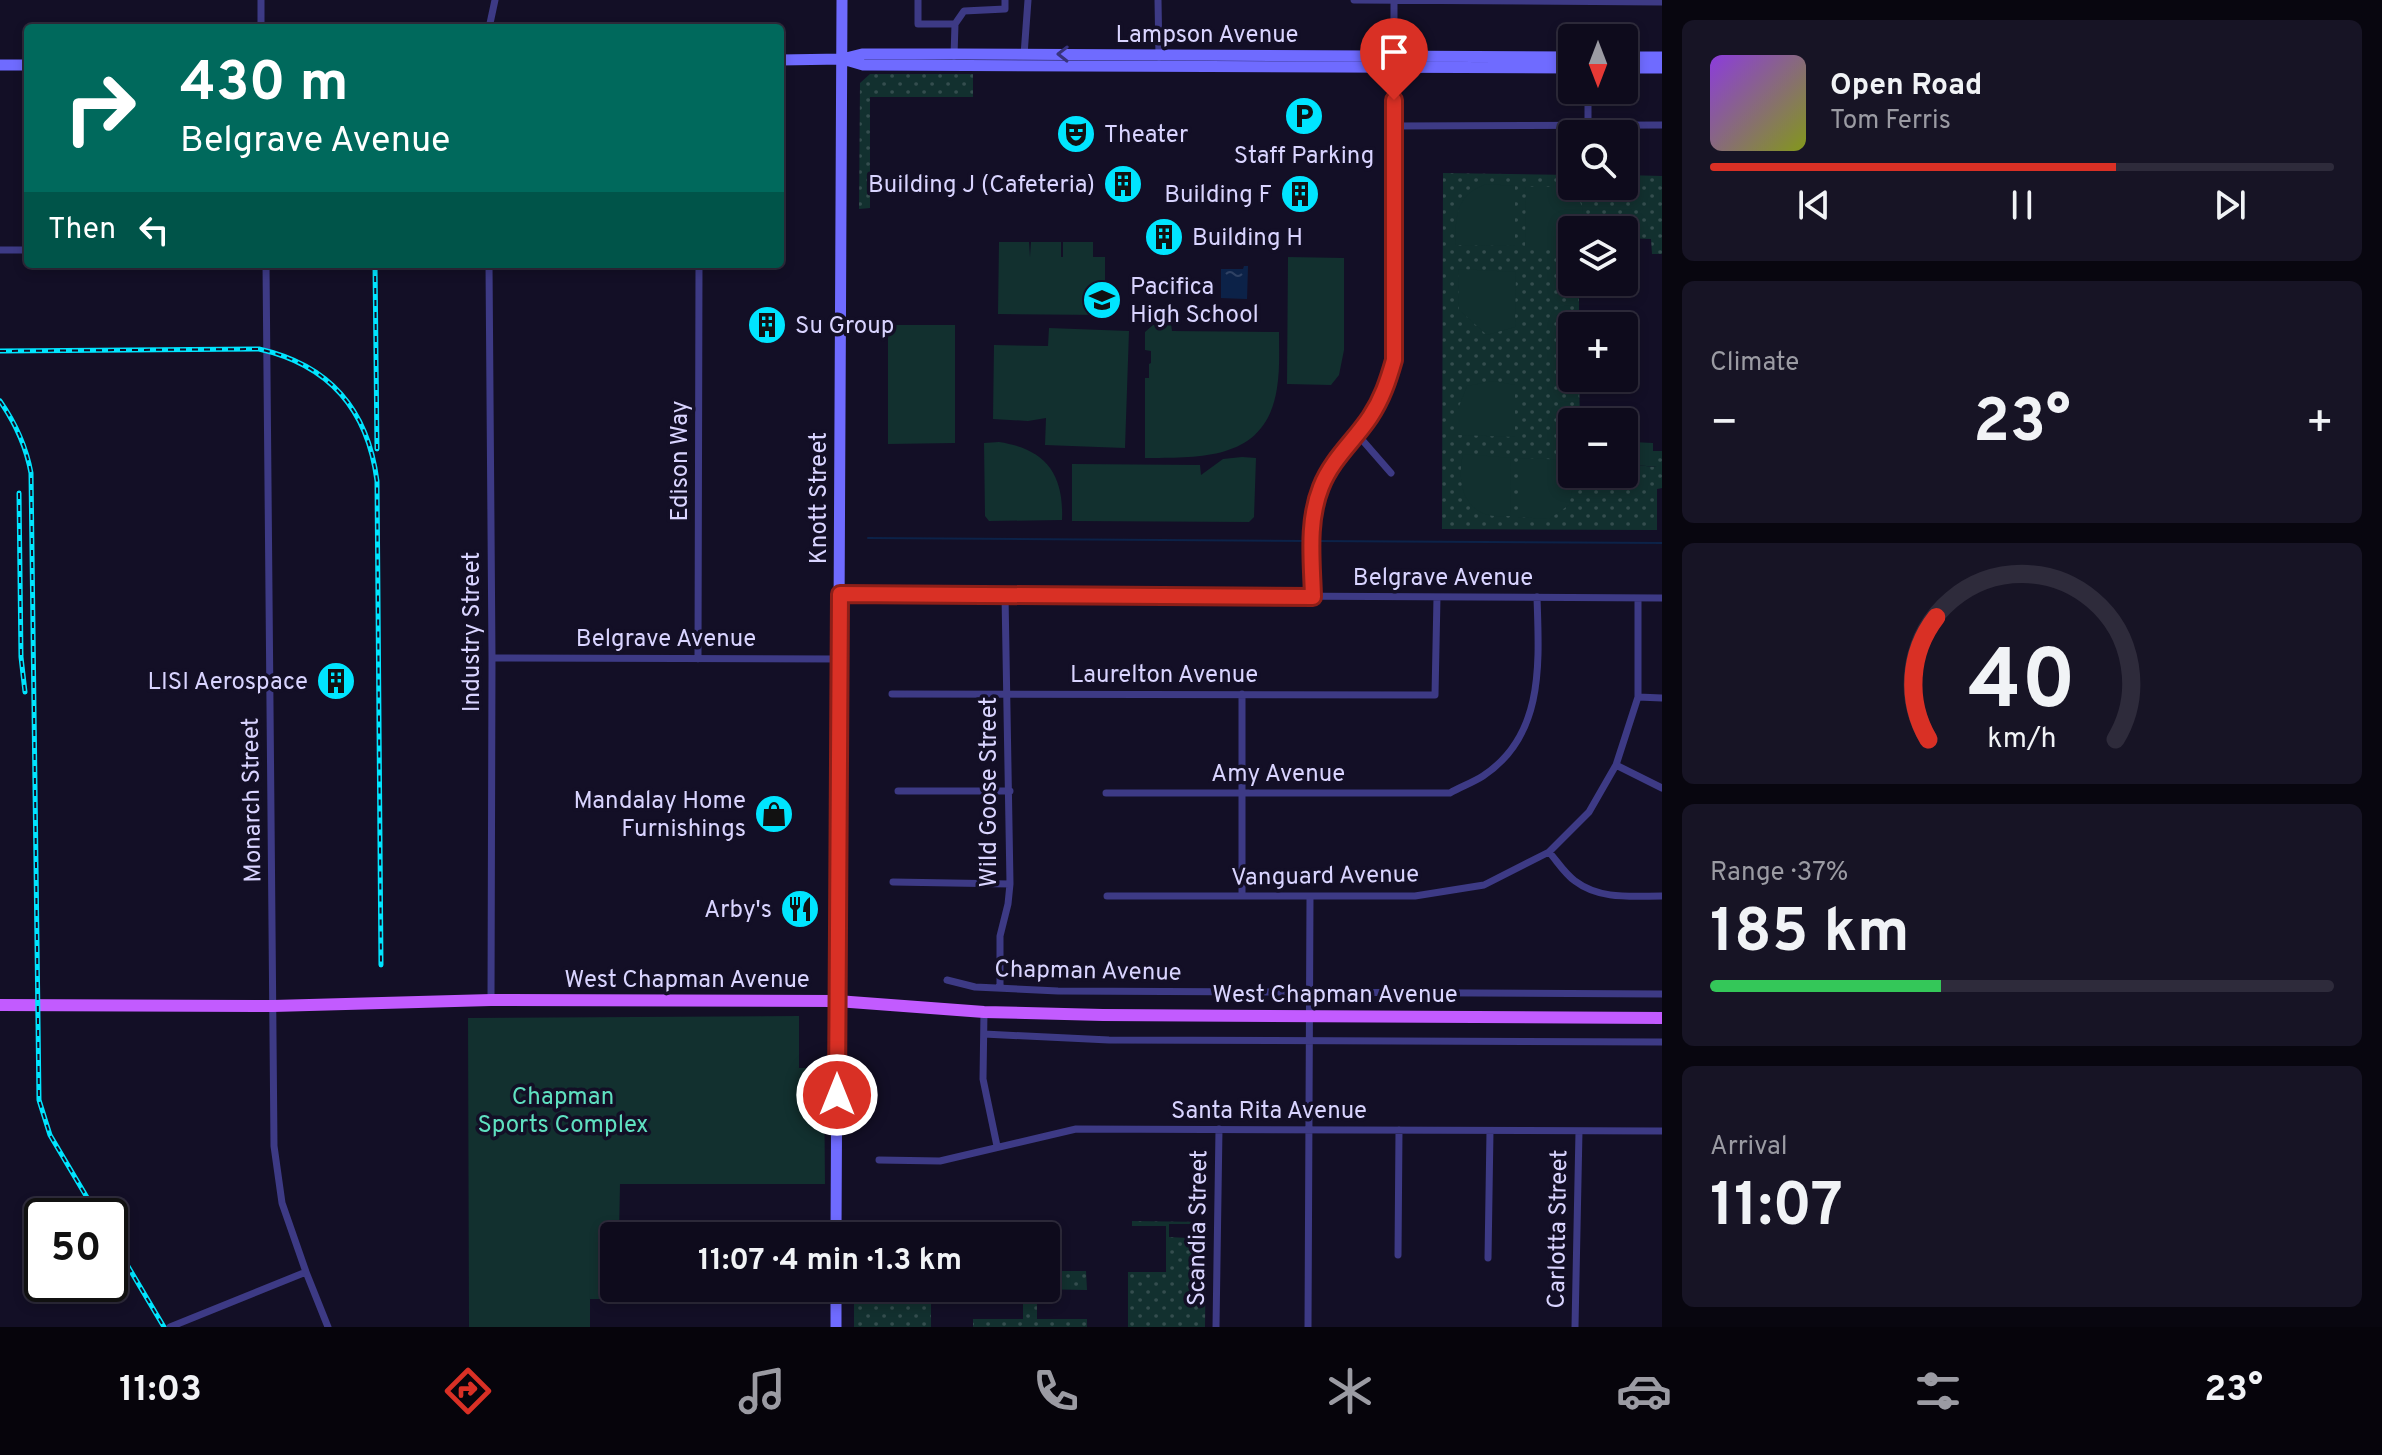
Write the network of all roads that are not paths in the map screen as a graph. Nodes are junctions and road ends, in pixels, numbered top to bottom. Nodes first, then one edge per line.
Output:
1 (261, 0) edge
2 (495, 0) edge
3 (842, 0) edge
4 (918, 0) edge
5 (1005, 0) edge
6 (1028, 0) edge
7 (1158, 0) edge
8 (1354, 0) edge
9 (1394, 0) edge
10 (1662, 2) edge
11 (261, 24) edge
12 (490, 24) edge
13 (955, 24) junction
14 (1558, 57) edge
15 (1638, 57) edge
16 (1662, 57) edge
17 (842, 59) junction
18 (954, 59) junction
19 (784, 60) edge
20 (1024, 60) junction
21 (1158, 61) junction
22 (1394, 62) junction
23 (0, 65) edge
24 (24, 65) edge
25 (1558, 68) edge
26 (1638, 68) edge
27 (1662, 68) edge
28 (1558, 125) edge
29 (1638, 125) edge
30 (1662, 125) edge
31 (1394, 126) junction
32 (0, 250) edge
33 (24, 250) edge
34 (266, 268) edge
35 (489, 268) edge
36 (699, 268) edge
37 (1357, 434) junction
38 (1391, 473) dead end
39 (840, 594) junction
40 (1005, 595) junction
41 (1313, 597) junction
42 (1437, 597) junction
43 (1537, 597) junction
44 (1638, 598) junction
45 (1662, 598) edge
46 (492, 658) junction
47 (698, 659) junction
48 (840, 659) junction
49 (892, 694) dead end
50 (1008, 694) junction
51 (1242, 694) junction
52 (1638, 697) junction
53 (1662, 698) edge
54 (1616, 765) junction
55 (1662, 788) edge
56 (898, 791) dead end
57 (1010, 791) junction
58 (1106, 793) dead end
59 (1243, 793) junction
60 (1549, 852) junction
61 (893, 882) dead end
62 (1010, 884) junction
63 (1107, 896) dead end
64 (1242, 896) junction
65 (1310, 896) junction
66 (1662, 896) edge
67 (947, 980) dead end
68 (1000, 988) junction
69 (1310, 993) junction
70 (1662, 994) edge
71 (491, 1000) junction
72 (837, 1001) junction
73 (0, 1005) edge
74 (273, 1006) junction
75 (984, 1012) junction
76 (1309, 1016) junction
77 (1662, 1018) edge
78 (984, 1034) junction
79 (1309, 1041) junction
80 (1662, 1042) edge
81 (1219, 1129) junction
82 (1309, 1130) junction
83 (1399, 1130) junction
84 (1490, 1131) junction
85 (1579, 1131) junction
86 (1662, 1131) edge
87 (997, 1146) junction
88 (879, 1160) dead end
89 (836, 1222) edge
90 (1398, 1255) dead end
91 (1488, 1258) dead end
92 (306, 1272) junction
93 (836, 1302) edge
94 (170, 1327) edge
95 (328, 1327) edge
96 (836, 1327) edge
97 (1216, 1327) edge
98 (1308, 1327) edge
99 (1575, 1327) edge

1 - 11 street
2 - 12 street
3 - 17 main road, Knott Street
4 - 13 street
5 - 13 street
6 - 20 street
7 - 21 street
8 - 9 street
9 - 10 street
9 - 22 street
13 - 18 street
14 - 22 main road, Lampson Avenue
15 - 16 main road
17 - 18 main road, Lampson Avenue
17 - 19 main road, Lampson Avenue
17 - 39 main road, Knott Street
18 - 20 main road, Lampson Avenue
20 - 21 main road, Lampson Avenue
21 - 22 main road, Lampson Avenue
22 - 25 main road, Lampson Avenue
22 - 31 street
23 - 24 main road
26 - 27 main road
28 - 31 street
29 - 30 street
31 - 37 street
32 - 33 street
34 - 74 street, Monarch Street
35 - 46 street, Industry Street
36 - 47 street, Edison Way
37 - 38 street
37 - 41 street
39 - 40 street, Belgrave Avenue
39 - 48 main road, Knott Street
40 - 41 street, Belgrave Avenue
40 - 50 street, Wild Goose Street
41 - 42 street, Belgrave Avenue
42 - 43 street, Belgrave Avenue
42 - 51 street, Laurelton Avenue
43 - 44 street, Belgrave Avenue
43 - 59 street, Amy Avenue
44 - 45 street, Belgrave Avenue
44 - 52 street, Vanguard Avenue
46 - 47 street, Belgrave Avenue
46 - 71 street, Industry Street
47 - 48 street, Belgrave Avenue
48 - 72 main road, Knott Street
49 - 50 street, Laurelton Avenue
50 - 51 street, Laurelton Avenue
50 - 57 street, Wild Goose Street
51 - 59 street
52 - 53 street
52 - 54 street, Vanguard Avenue
54 - 55 street
54 - 60 street, Vanguard Avenue
56 - 57 street
57 - 62 street, Wild Goose Street
58 - 59 street, Amy Avenue
59 - 64 street
60 - 65 street, Vanguard Avenue
60 - 66 street
61 - 62 street
62 - 68 street, Wild Goose Street
63 - 64 street, Vanguard Avenue
64 - 65 street, Vanguard Avenue
65 - 69 street
67 - 68 street, Chapman Avenue
68 - 69 street, Chapman Avenue
69 - 70 street, Chapman Avenue
69 - 76 street
71 - 72 main road, West Chapman Avenue
71 - 74 main road, West Chapman Avenue
72 - 75 main road, West Chapman Avenue
72 - 89 main road, Knott Street
73 - 74 main road, West Chapman Avenue
74 - 92 street, Monarch Street
75 - 76 main road, West Chapman Avenue
75 - 78 street
76 - 77 main road, West Chapman Avenue
76 - 79 street
78 - 79 street
78 - 87 street
79 - 80 street
79 - 82 street
81 - 82 street, Santa Rita Avenue
81 - 87 street, Santa Rita Avenue
81 - 97 street, Scandia Street
82 - 83 street, Santa Rita Avenue
82 - 98 street
83 - 84 street, Santa Rita Avenue
83 - 90 street
84 - 85 street, Santa Rita Avenue
84 - 91 street
85 - 86 street, Santa Rita Avenue
85 - 99 street, Carlotta Street
87 - 88 street, Santa Rita Avenue
92 - 94 street
92 - 95 street, Monarch Street
93 - 96 main road

